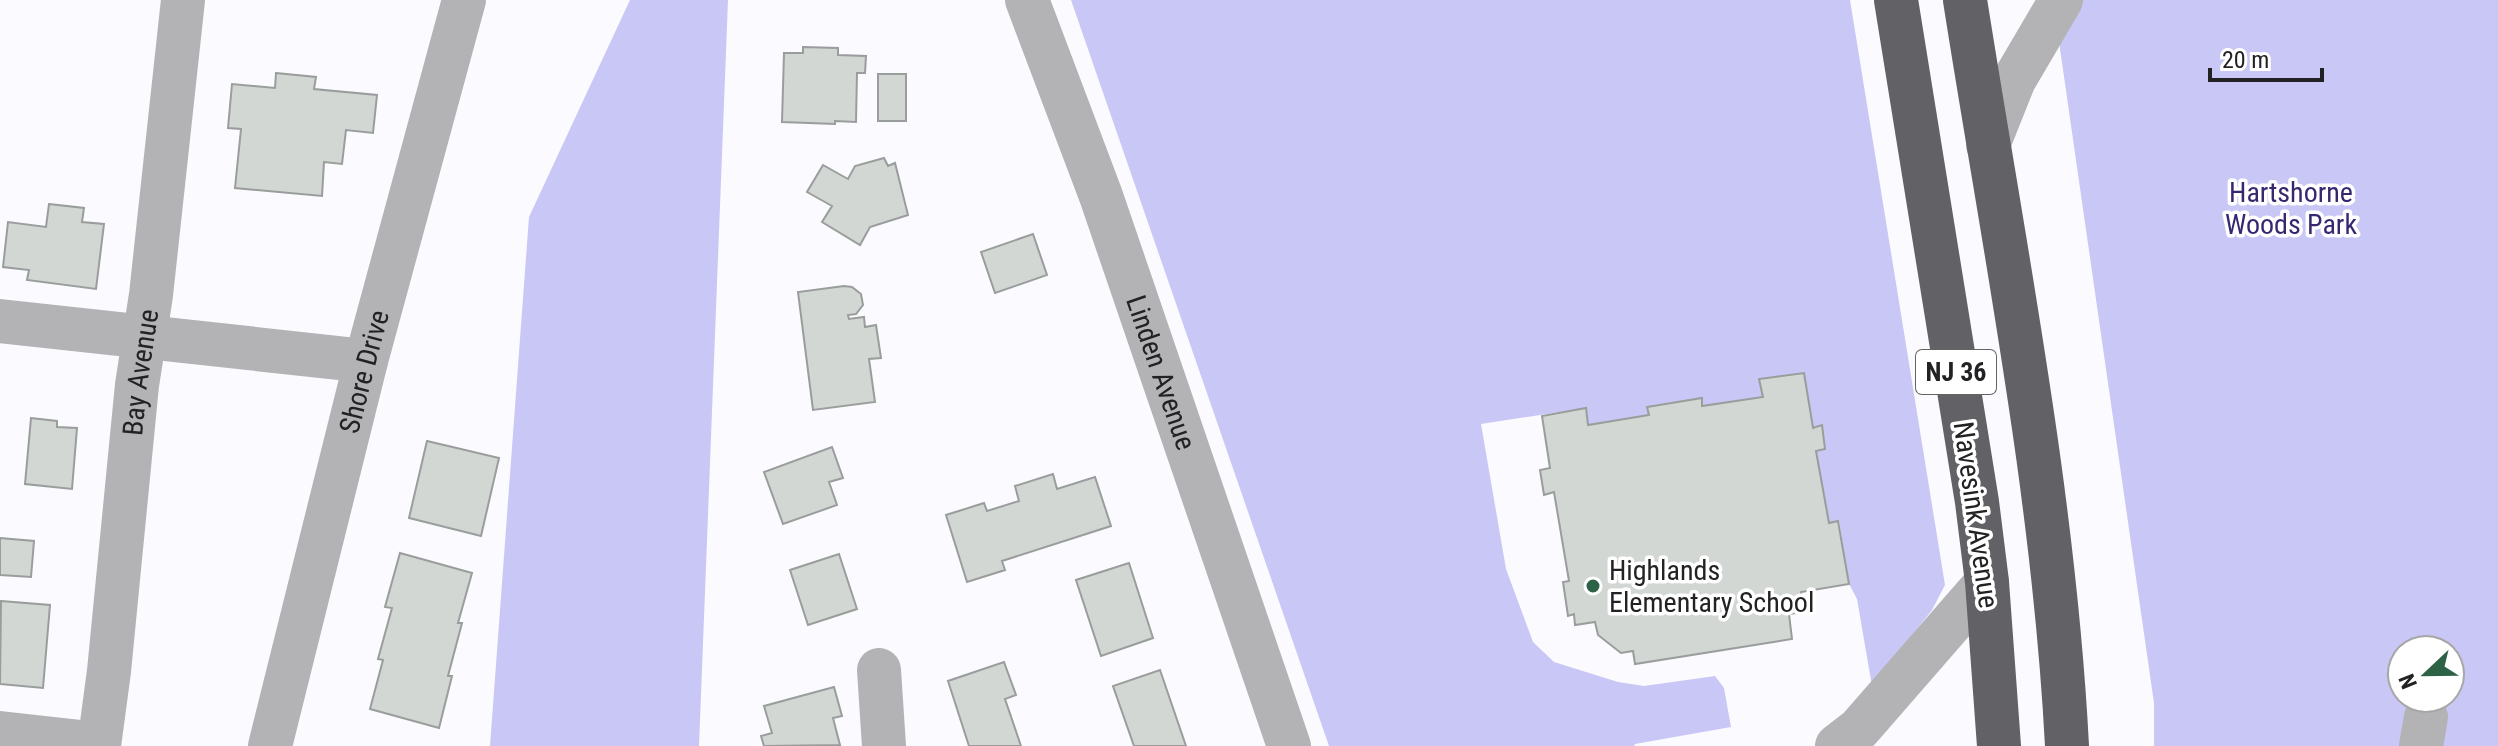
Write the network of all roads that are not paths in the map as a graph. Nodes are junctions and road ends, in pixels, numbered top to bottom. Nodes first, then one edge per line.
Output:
1 (183, 0) edge
2 (464, 0) edge
3 (1027, 0) edge
4 (1896, 0) edge
5 (1965, 0) edge
6 (2061, 0) edge
7 (1988, 145) junction
8 (0, 321) edge
9 (144, 336) junction
10 (366, 361) junction
11 (1987, 582) junction
12 (879, 670) dead end
13 (0, 733) edge
14 (1845, 740) edge
15 (99, 745) edge
16 (270, 746) edge
17 (884, 746) edge
18 (1289, 746) edge
19 (1999, 746) edge
20 (2067, 746) edge

1 - 9 street, Bay Avenue
2 - 10 street, Shore Drive
3 - 18 street, Linden Avenue
4 - 11 highway, Navesink Avenue / NJ 36
5 - 7 highway, NJ 36
6 - 7 street
7 - 20 highway, NJ 36
8 - 9 street
9 - 10 street
9 - 15 street, Bay Avenue
10 - 16 street, Shore Drive
11 - 14 street
11 - 19 highway, Navesink Avenue / NJ 36
12 - 17 street
13 - 15 street

